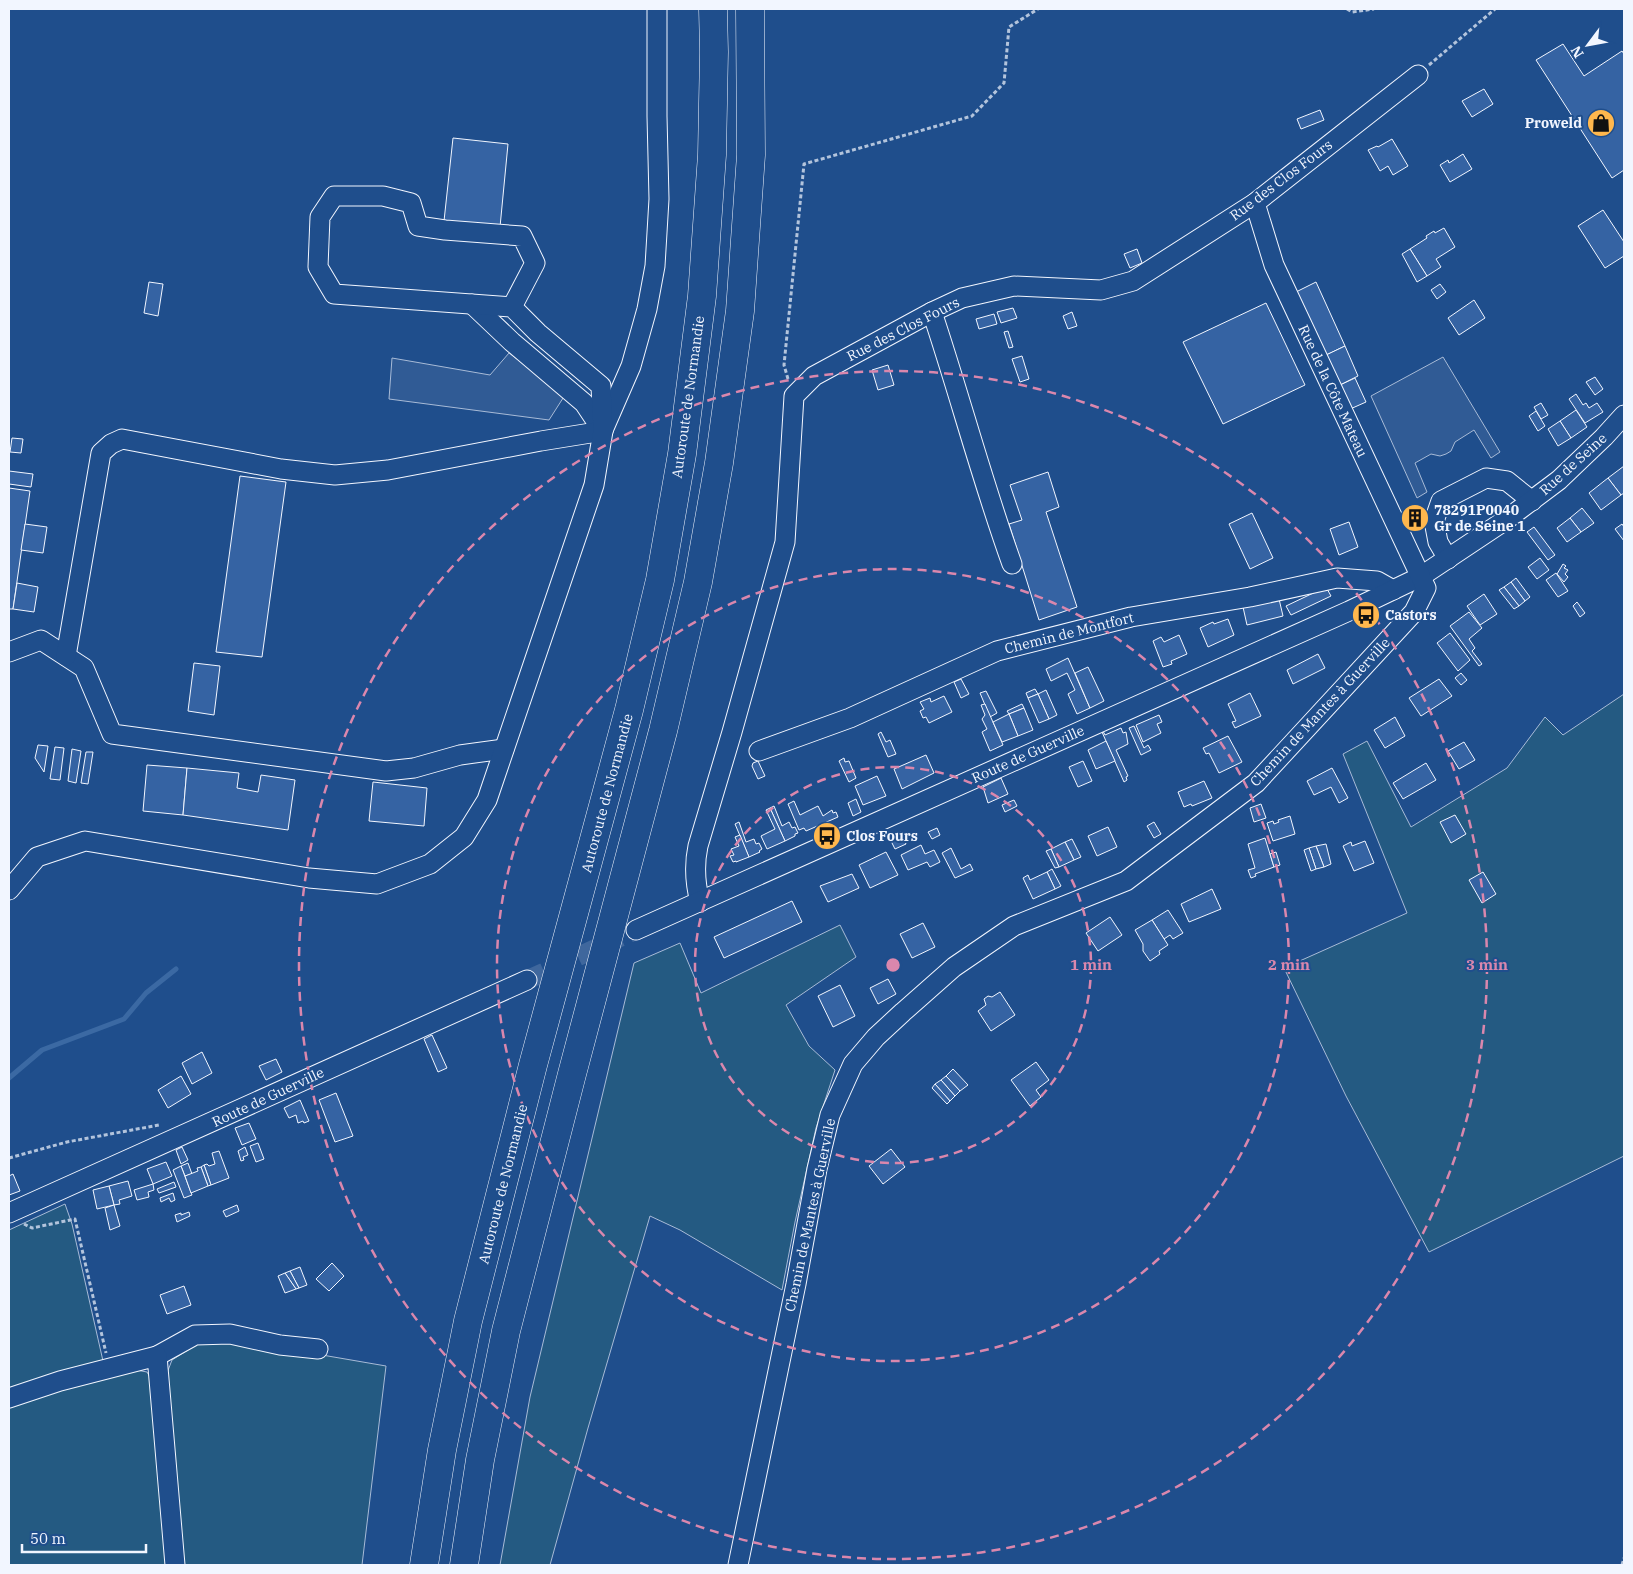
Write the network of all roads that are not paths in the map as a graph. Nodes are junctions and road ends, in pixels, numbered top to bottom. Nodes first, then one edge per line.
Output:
1 (657, 9) edge
2 (713, 9) edge
3 (750, 9) edge
4 (1418, 75) road end
5 (1255, 202) junction
6 (472, 304) junction
7 (512, 307) junction
8 (932, 312) junction
9 (1624, 415) edge
10 (603, 431) junction
11 (1532, 501) junction
12 (1448, 559) junction
13 (1012, 564) dead end
14 (1420, 577) junction
15 (1393, 590) junction
16 (9, 652) edge
17 (66, 656) junction
18 (504, 749) junction
19 (759, 752) dead end
20 (9, 890) edge
21 (700, 902) junction
22 (636, 930) tunnel mouth
23 (527, 980) tunnel mouth
24 (13, 1217) edge
25 (318, 1349) dead end
26 (157, 1356) junction
27 (9, 1398) edge
28 (176, 1565) edge
29 (424, 1565) edge
30 (464, 1565) edge
31 (738, 1565) edge

1 - 10 street
2 - 29 highway, Autoroute de Normandie
3 - 30 highway
4 - 5 street, Rue des Clos Fours
5 - 8 street, Rue des Clos Fours
5 - 14 street, Rue de la Côte Mateau
6 - 7 street
6 - 7 street
6 - 10 street
7 - 10 street
8 - 13 street
8 - 21 street, Rue des Clos Fours
9 - 11 street, Rue de Seine
10 - 17 street
10 - 18 street
11 - 12 street, Rue de Seine
11 - 12 street
12 - 14 street, Rue de Seine
14 - 15 street, Route de Guerville
14 - 31 street, Chemin de Mantes à Guerville
15 - 19 street, Chemin de Montfort
15 - 21 street, Route de Guerville
16 - 17 street
17 - 18 street
18 - 20 street
21 - 22 street, Route de Guerville
23 - 24 street, Route de Guerville
25 - 26 street
26 - 27 street
26 - 28 street

